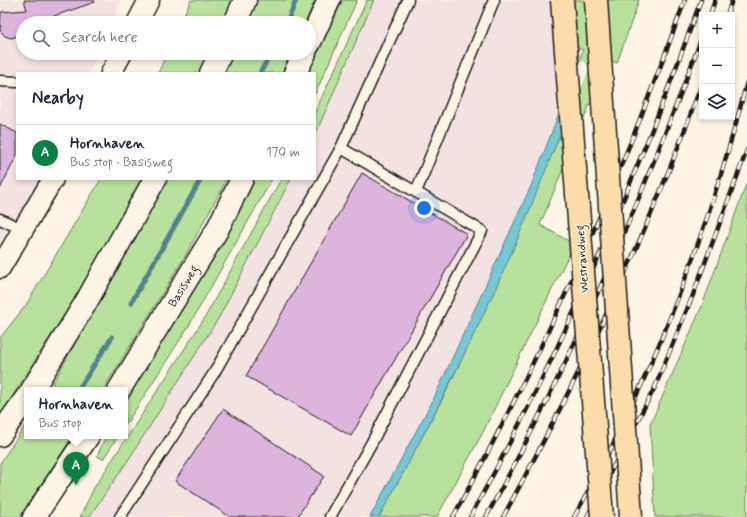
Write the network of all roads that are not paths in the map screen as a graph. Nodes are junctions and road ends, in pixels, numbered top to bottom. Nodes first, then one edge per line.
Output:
1 (149, 0) edge
2 (245, 0) edge
3 (329, 0) edge
4 (408, 0) edge
5 (494, 0) edge
6 (562, 0) edge
7 (596, 0) edge
8 (141, 16) edge
9 (238, 16) edge
10 (316, 29) edge
11 (118, 60) edge
12 (218, 60) edge
13 (302, 60) edge
14 (112, 72) edge
15 (212, 72) edge
16 (296, 72) edge
17 (0, 81) edge
18 (16, 82) edge
19 (341, 148) junction
20 (52, 180) edge
21 (154, 180) edge
22 (242, 180) edge
23 (416, 192) junction
24 (0, 218) edge
25 (24, 230) junction
26 (0, 268) edge
27 (34, 387) edge
28 (121, 387) edge
29 (24, 401) edge
30 (0, 435) edge
31 (86, 439) edge
32 (34, 517) edge
33 (120, 517) edge
34 (330, 517) edge
35 (602, 517) edge
36 (632, 517) edge

1 - 8 street
2 - 9 main road
3 - 10 main road
4 - 19 lane
5 - 23 lane
6 - 35 highway, Westrandweg, bridge
7 - 36 highway, bridge
11 - 14 street
12 - 15 main road
13 - 16 main road
17 - 18 lane
19 - 23 lane
19 - 33 lane
20 - 25 street
21 - 27 main road
22 - 28 main road, Basisweg
23 - 34 lane
24 - 25 lane
25 - 26 street
29 - 30 main road
31 - 32 main road

